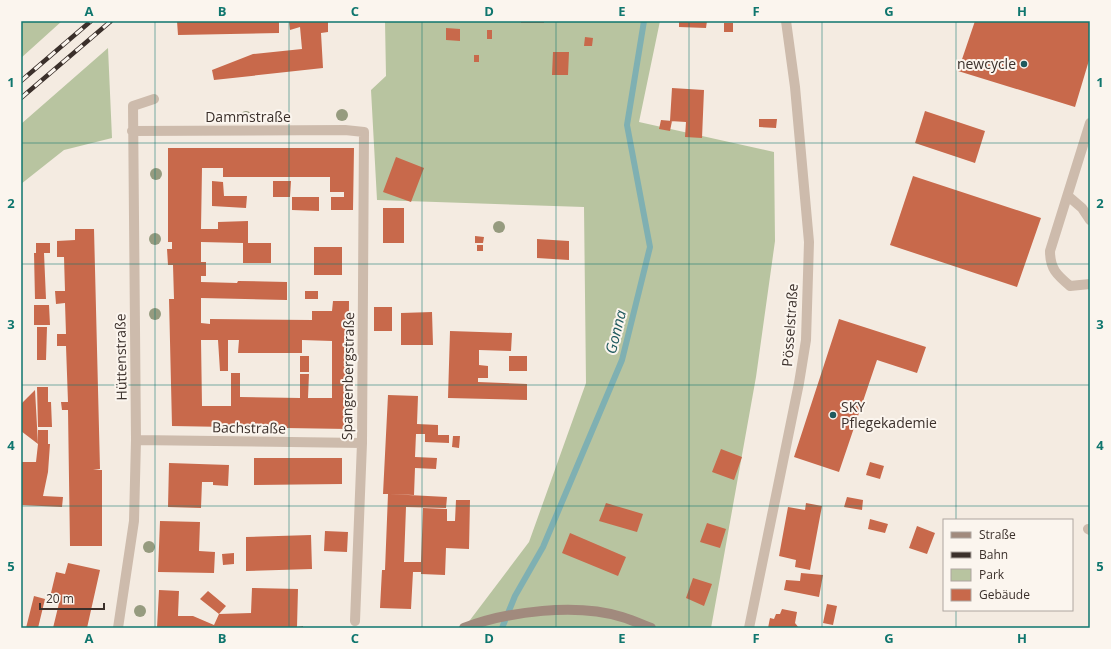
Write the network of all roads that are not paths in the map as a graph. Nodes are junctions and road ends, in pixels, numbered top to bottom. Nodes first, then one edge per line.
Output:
1 (786, 21) edge
2 (154, 99) dead end
3 (1090, 123) edge
4 (132, 131) junction
5 (364, 132) joint
6 (1068, 196) junction
7 (1090, 220) edge
8 (1090, 284) edge
9 (136, 440) junction
10 (362, 443) junction
11 (355, 621) dead end
12 (120, 626) edge
13 (464, 628) edge
14 (651, 628) edge
15 (749, 628) edge

1 - 15 street, Pösselstraße
2 - 4 street, Hüttenstraße
3 - 6 street
4 - 5 street, Dammstraße
4 - 9 street, Hüttenstraße
5 - 10 street, Spangenbergstraße
6 - 7 street
6 - 8 street
9 - 10 street, Bachstraße
9 - 12 street, Hüttenstraße
10 - 11 street, Spangenbergstraße
13 - 14 street

